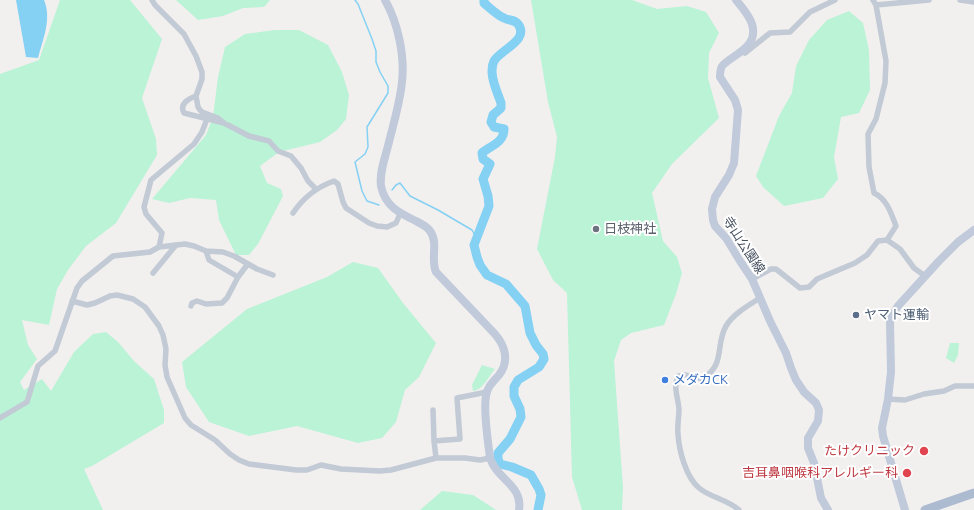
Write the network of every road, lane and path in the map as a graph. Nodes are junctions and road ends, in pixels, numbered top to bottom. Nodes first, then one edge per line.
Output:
1 (152, 0) edge
2 (385, 0) edge
3 (736, 0) edge
4 (835, 0) edge
5 (929, 0) edge
6 (960, 0) edge
7 (874, 2) edge
8 (974, 2) edge
9 (742, 52) junction
10 (196, 96) junction
11 (207, 119) junction
12 (224, 123) junction
13 (316, 189) junction
14 (293, 213) dead end
15 (400, 214) junction
16 (974, 230) edge
17 (887, 240) junction
18 (176, 245) junction
19 (159, 247) junction
20 (206, 251) junction
21 (248, 265) junction
22 (153, 273) dead end
23 (273, 275) dead end
24 (925, 276) junction
25 (238, 277) junction
26 (752, 278) junction
27 (760, 298) junction
28 (72, 301) junction
29 (191, 306) dead end
30 (974, 386) edge
31 (487, 392) junction
32 (888, 399) junction
33 (433, 410) dead end
34 (0, 418) edge
35 (434, 441) junction
36 (436, 458) junction
37 (490, 458) junction
38 (974, 493) edge
39 (519, 510) edge
40 (739, 510) edge
41 (828, 510) edge
42 (906, 510) edge
43 (925, 510) edge

1 - 10 street
2 - 15 street
3 - 9 street, 寺山公園線
4 - 9 street
5 - 7 street
6 - 8 street
7 - 17 street
9 - 26 street, 寺山公園線
10 - 11 street
10 - 12 street
11 - 12 street
11 - 19 street
12 - 13 street
13 - 14 street
13 - 15 street
15 - 31 street
16 - 24 street
17 - 24 street
17 - 26 street
18 - 19 street
18 - 20 street
18 - 22 street
19 - 28 street
20 - 21 street
20 - 25 street
21 - 23 street
21 - 25 street
24 - 32 street
25 - 29 street
26 - 27 street, 寺山公園線
27 - 40 street
27 - 41 street, 寺山公園線
28 - 34 street
28 - 36 street
30 - 32 street
31 - 35 street
31 - 37 street
32 - 42 street
33 - 35 street
35 - 36 street
36 - 37 street
37 - 39 street
38 - 43 main road

